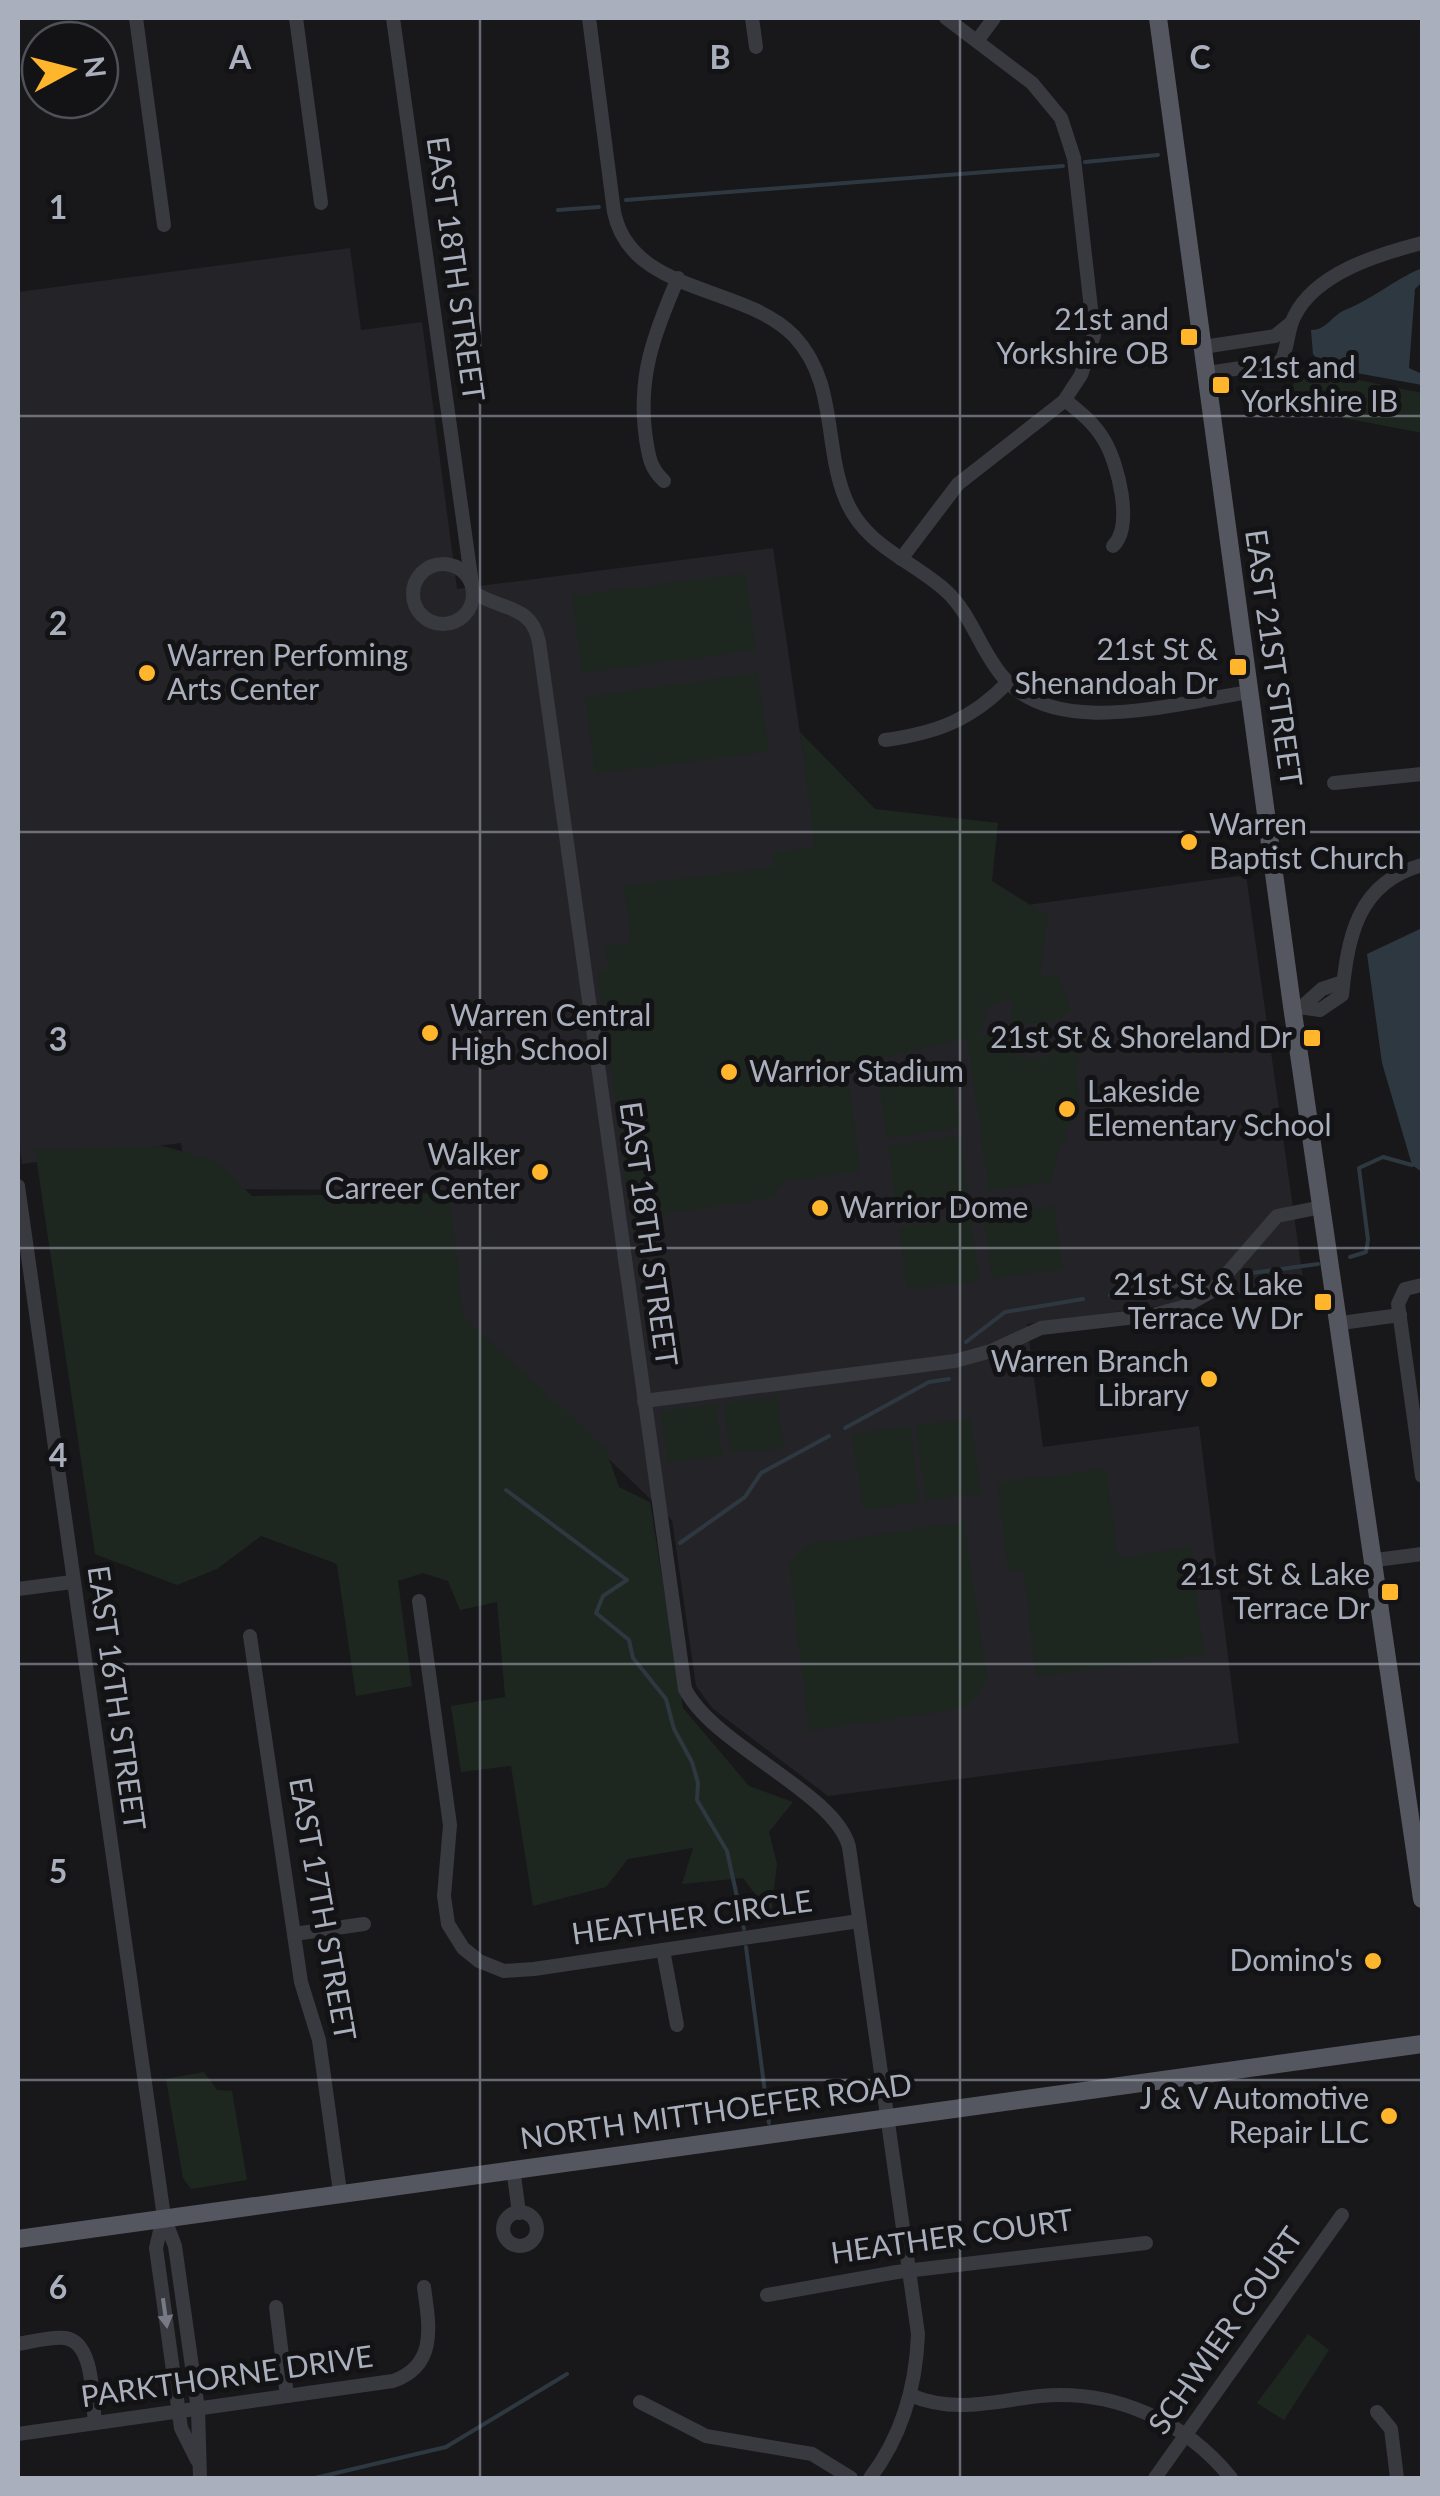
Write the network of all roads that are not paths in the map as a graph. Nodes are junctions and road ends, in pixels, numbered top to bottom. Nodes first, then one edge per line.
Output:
1 (136, 18) edge
2 (296, 18) edge
3 (394, 18) edge
4 (589, 18) edge
5 (752, 18) edge
6 (946, 18) edge
7 (994, 18) edge
8 (1160, 18) edge
9 (976, 42) junction
10 (756, 47) dead end
11 (321, 203) dead end
12 (164, 225) dead end
13 (1422, 243) edge
14 (678, 278) junction
15 (1291, 323) junction
16 (1203, 347) junction
17 (1207, 374) junction
18 (1065, 400) junction
19 (664, 480) dead end
20 (462, 528) junction
21 (1112, 546) dead end
22 (901, 559) junction
23 (439, 564) junction
24 (472, 588) junction
25 (503, 604) junction
26 (463, 617) junction
27 (1008, 682) junction
28 (1250, 692) junction
29 (885, 740) dead end
30 (1422, 774) edge
31 (1334, 783) dead end
32 (1422, 865) edge
33 (1298, 1005) junction
34 (18, 1186) edge
35 (1322, 1207) junction
36 (1422, 1285) edge
37 (1400, 1315) junction
38 (1341, 1323) junction
39 (644, 1401) junction
40 (1422, 1476) edge
41 (1422, 1554) edge
42 (1376, 1560) junction
43 (72, 1582) junction
44 (18, 1589) edge
45 (418, 1602) dead end
46 (250, 1636) dead end
47 (1422, 1899) edge
48 (859, 1921) junction
49 (364, 1924) dead end
50 (294, 1934) junction
51 (663, 1950) junction
52 (678, 2025) dead end
53 (1422, 2044) edge
54 (888, 2117) junction
55 (513, 2168) junction
56 (340, 2192) junction
57 (519, 2213) dead end
58 (1342, 2215) dead end
59 (164, 2217) junction
60 (18, 2239) edge
61 (1146, 2243) dead end
62 (910, 2270) junction
63 (424, 2286) dead end
64 (767, 2295) dead end
65 (276, 2307) dead end
66 (18, 2344) edge
67 (910, 2395) junction
68 (287, 2396) junction
69 (640, 2402) dead end
70 (198, 2409) junction
71 (179, 2412) junction
72 (1377, 2412) dead end
73 (95, 2424) junction
74 (18, 2434) edge
75 (1186, 2435) junction
76 (198, 2462) junction
77 (200, 2478) edge
78 (851, 2478) edge
79 (870, 2478) edge
80 (1155, 2478) edge
81 (1231, 2478) edge
82 (1397, 2478) edge

1 - 12 street
2 - 11 street
3 - 20 street, EAST 18TH STREET
4 - 14 street
5 - 10 street
6 - 9 street
7 - 9 street
8 - 16 main road, EAST 21ST STREET
9 - 18 street
13 - 15 street
14 - 19 street
14 - 22 street
15 - 16 street
15 - 17 street
16 - 17 main road, EAST 21ST STREET
17 - 28 main road, EAST 21ST STREET
18 - 21 street
18 - 22 street
20 - 23 street
20 - 24 street, EAST 18TH STREET
22 - 27 street
23 - 24 street
23 - 26 street
24 - 25 street
24 - 26 street
25 - 26 street
25 - 39 street, EAST 18TH STREET
27 - 28 street
27 - 29 street
28 - 33 main road, EAST 21ST STREET
30 - 31 street
32 - 33 street
33 - 35 main road, EAST 21ST STREET
34 - 43 street, EAST 16TH STREET
35 - 38 main road, EAST 21ST STREET
35 - 39 street
36 - 37 street
37 - 38 street
37 - 40 street
38 - 42 main road, EAST 21ST STREET
39 - 48 street, EAST 18TH STREET
41 - 42 street
42 - 47 main road, EAST 21ST STREET
43 - 44 street
43 - 59 street, EAST 16TH STREET
45 - 51 street, HEATHER CIRCLE
46 - 50 street, EAST 17TH STREET
48 - 51 street, HEATHER CIRCLE
48 - 54 street
49 - 50 street
50 - 56 street, EAST 17TH STREET
51 - 52 street
53 - 54 main road, NORTH MITTHOEFER ROAD
54 - 55 main road, NORTH MITTHOEFER ROAD
54 - 62 street
55 - 56 main road, NORTH MITTHOEFER ROAD
55 - 57 street
56 - 59 main road, NORTH MITTHOEFER ROAD
58 - 75 street, SCHWIER COURT
59 - 60 main road, NORTH MITTHOEFER ROAD
59 - 70 street
59 -> 71 street
61 - 62 street, HEATHER COURT
62 - 64 street, HEATHER COURT
62 - 67 street
63 - 68 street, PARKTHORNE DRIVE
65 - 68 street
66 - 73 street
67 - 75 street
67 - 79 street
68 - 70 street, PARKTHORNE DRIVE
69 - 78 street
70 - 71 street, PARKTHORNE DRIVE
70 - 76 street
71 - 73 street, PARKTHORNE DRIVE
71 - 76 street
72 - 82 street
73 - 74 street, PARKTHORNE DRIVE
75 - 80 street, SCHWIER COURT
75 - 81 street
76 - 77 street

